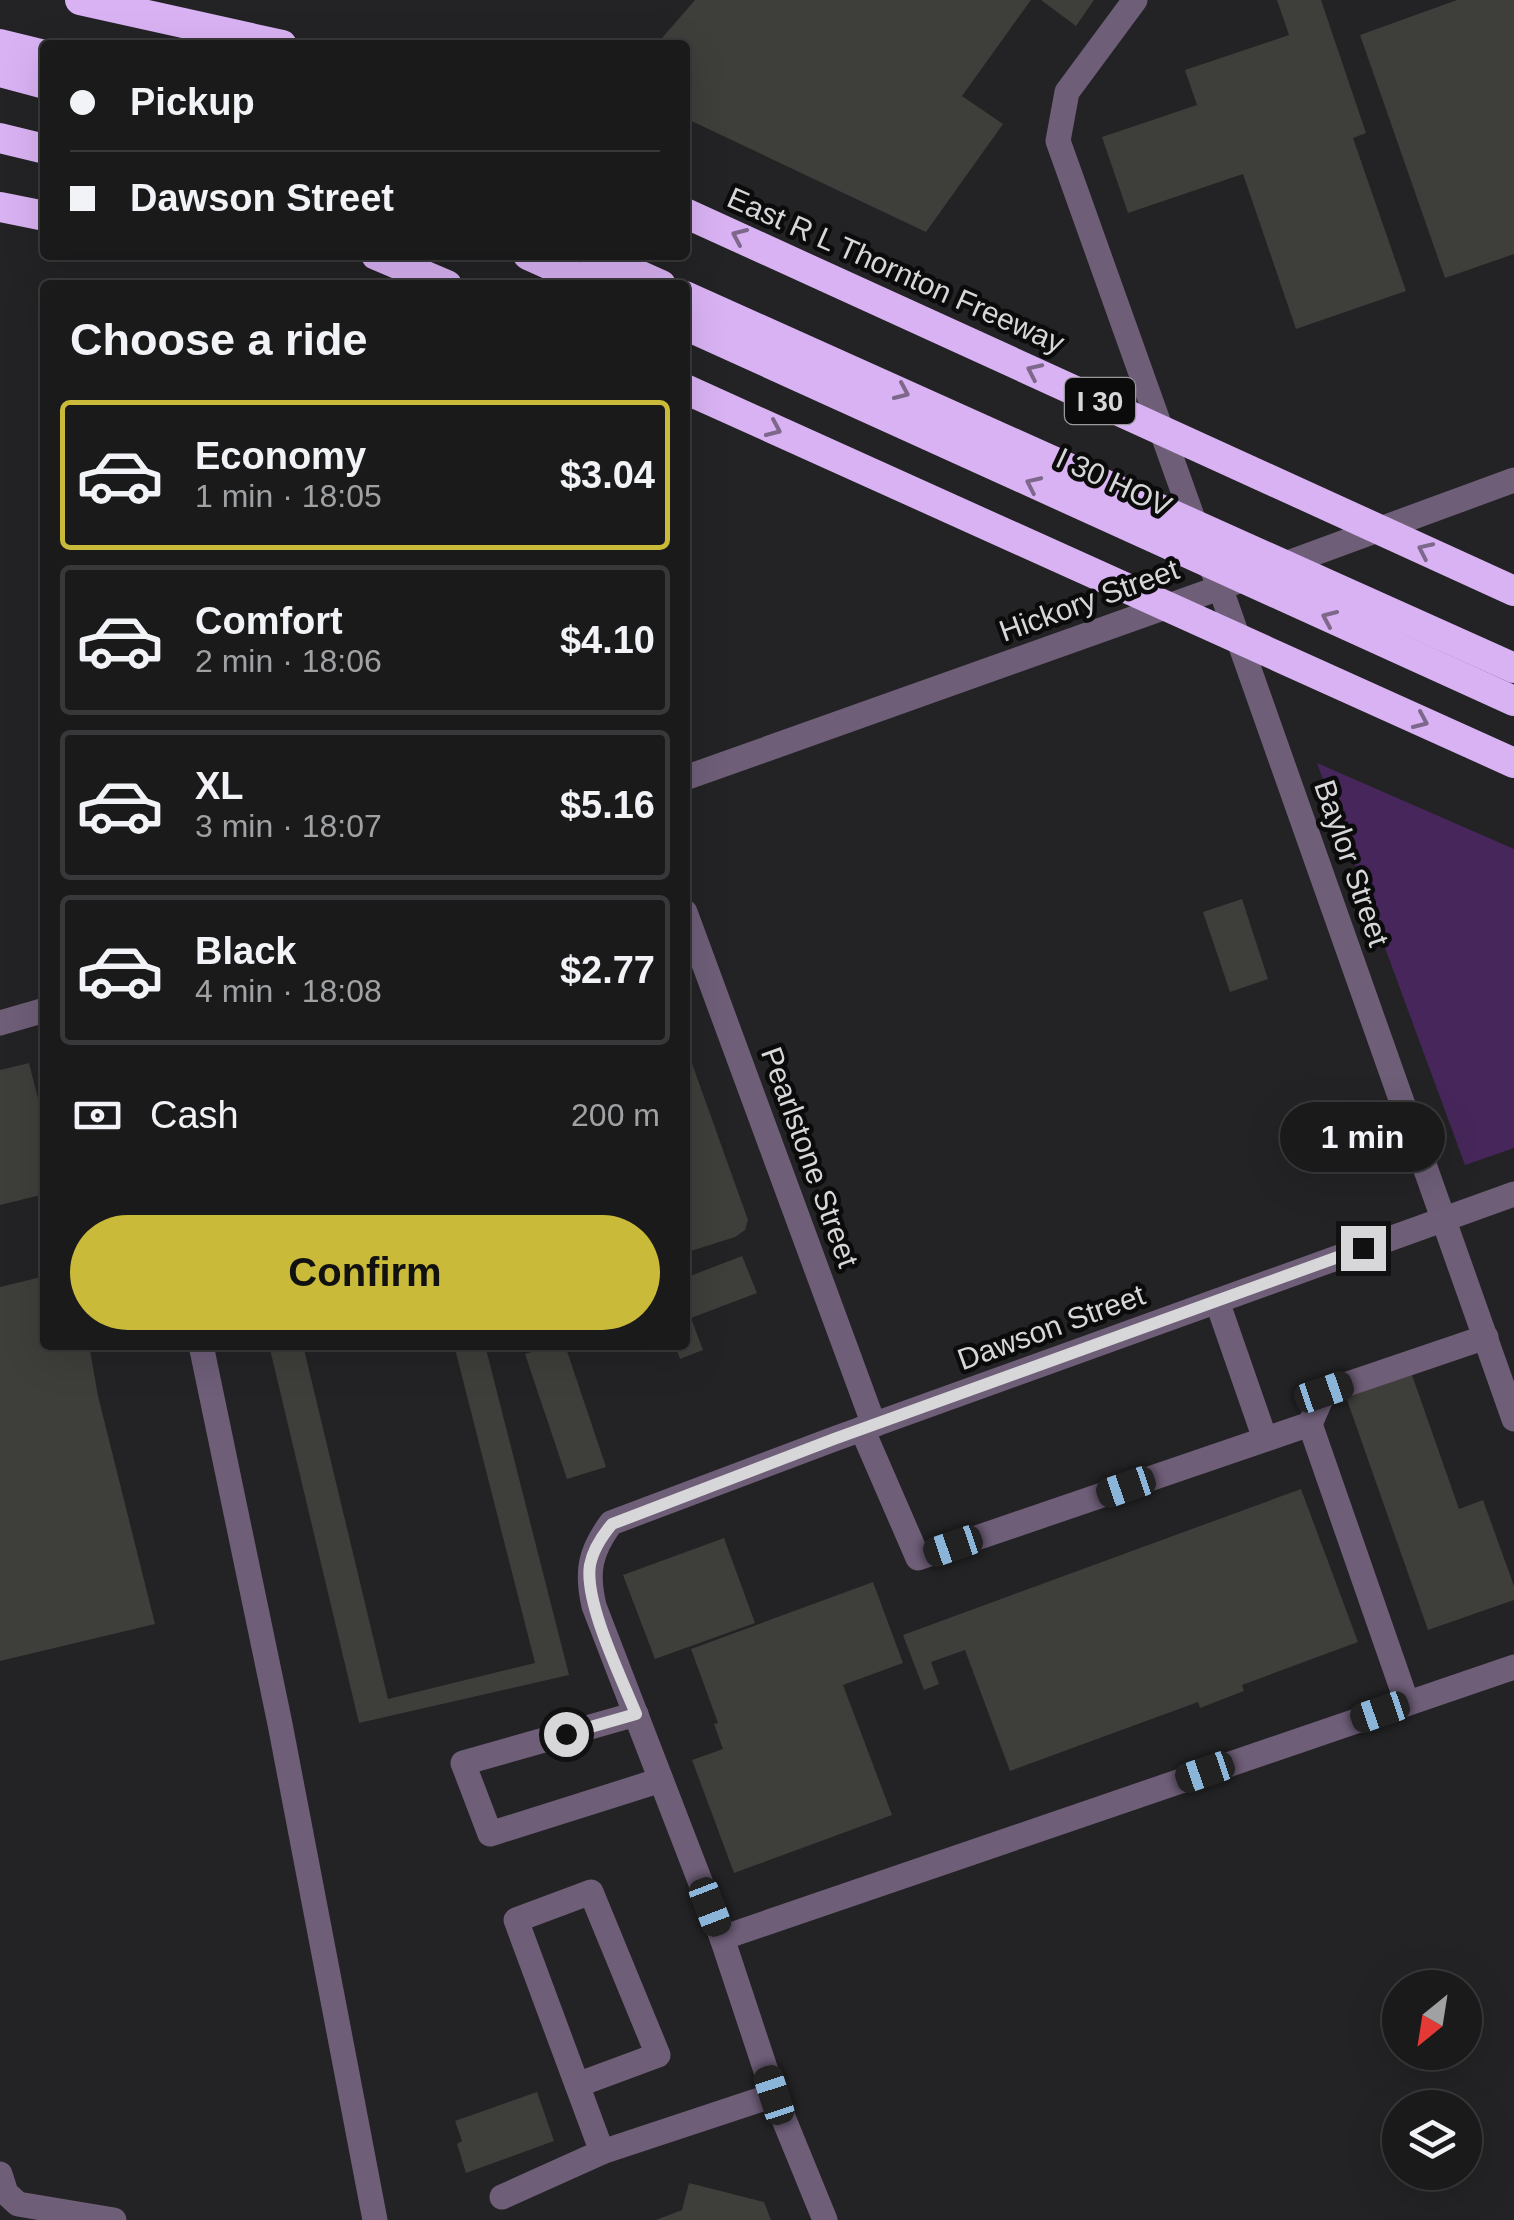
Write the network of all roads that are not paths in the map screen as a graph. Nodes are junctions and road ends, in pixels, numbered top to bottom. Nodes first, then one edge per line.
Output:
1 (80, 0) edge
2 (180, 0) edge
3 (1134, 0) edge
4 (261, 40) edge
5 (270, 40) edge
6 (0, 44) edge
7 (40, 54) edge
8 (0, 72) edge
9 (40, 83) edge
10 (0, 138) edge
11 (40, 148) edge
12 (0, 206) edge
13 (40, 215) edge
14 (690, 215) edge
15 (388, 260) edge
16 (539, 260) edge
17 (605, 260) edge
18 (435, 280) edge
19 (584, 280) edge
20 (650, 280) edge
21 (690, 298) edge
22 (690, 327) edge
23 (690, 390) edge
24 (1514, 480) edge
25 (1220, 587) junction
26 (1514, 591) edge
27 (1514, 668) edge
28 (1514, 701) edge
29 (1514, 764) edge
30 (690, 776) edge
31 (690, 926) edge
32 (40, 1011) edge
33 (0, 1023) edge
34 (1514, 1194) edge
35 (1443, 1220) junction
36 (1217, 1302) junction
37 (1486, 1337) junction
38 (202, 1350) edge
39 (1514, 1420) edge
40 (1310, 1424) junction
41 (868, 1427) junction
42 (1265, 1440) junction
43 (1514, 1666) edge
44 (1407, 1703) junction
45 (636, 1714) junction
46 (661, 1780) junction
47 (722, 1938) junction
48 (578, 2084) junction
49 (774, 2095) junction
50 (602, 2152) junction
51 (0, 2174) edge
52 (502, 2197) dead end
53 (114, 2220) edge
54 (375, 2220) edge
55 (825, 2220) edge

1 - 4 highway
2 - 5 highway
3 - 25 street, Baylor Street
6 - 7 highway
8 - 9 highway
10 - 11 highway
12 - 13 highway
26 -> 14 highway, East R L Thornton Freeway / I 30, bridge
15 - 18 highway
16 - 19 highway
17 - 20 highway
21 -> 27 highway, I 30 HOV, bridge
28 -> 22 highway, I 30 HOV, bridge
23 -> 29 highway, bridge
24 - 25 street, Hickory Street
25 - 30 street, Hickory Street
25 - 35 street, Baylor Street
31 - 41 street, Pearlstone Street
32 - 33 street
34 - 35 street, Dawson Street
35 - 36 street, Dawson Street
35 - 37 street, Baylor Street
36 - 41 street, Dawson Street
36 - 42 street
37 - 39 street, Baylor Street
37 - 40 street
38 - 54 street
40 - 42 street
40 - 44 street
41 - 42 street, Pearlstone Street
41 - 45 street, Dawson Street
43 - 44 street
44 - 47 street
45 - 46 street
45 - 46 street
46 - 47 street
47 - 49 street
48 - 48 street
48 - 50 street
49 - 50 street
49 - 55 street
50 - 52 street
51 - 53 street

